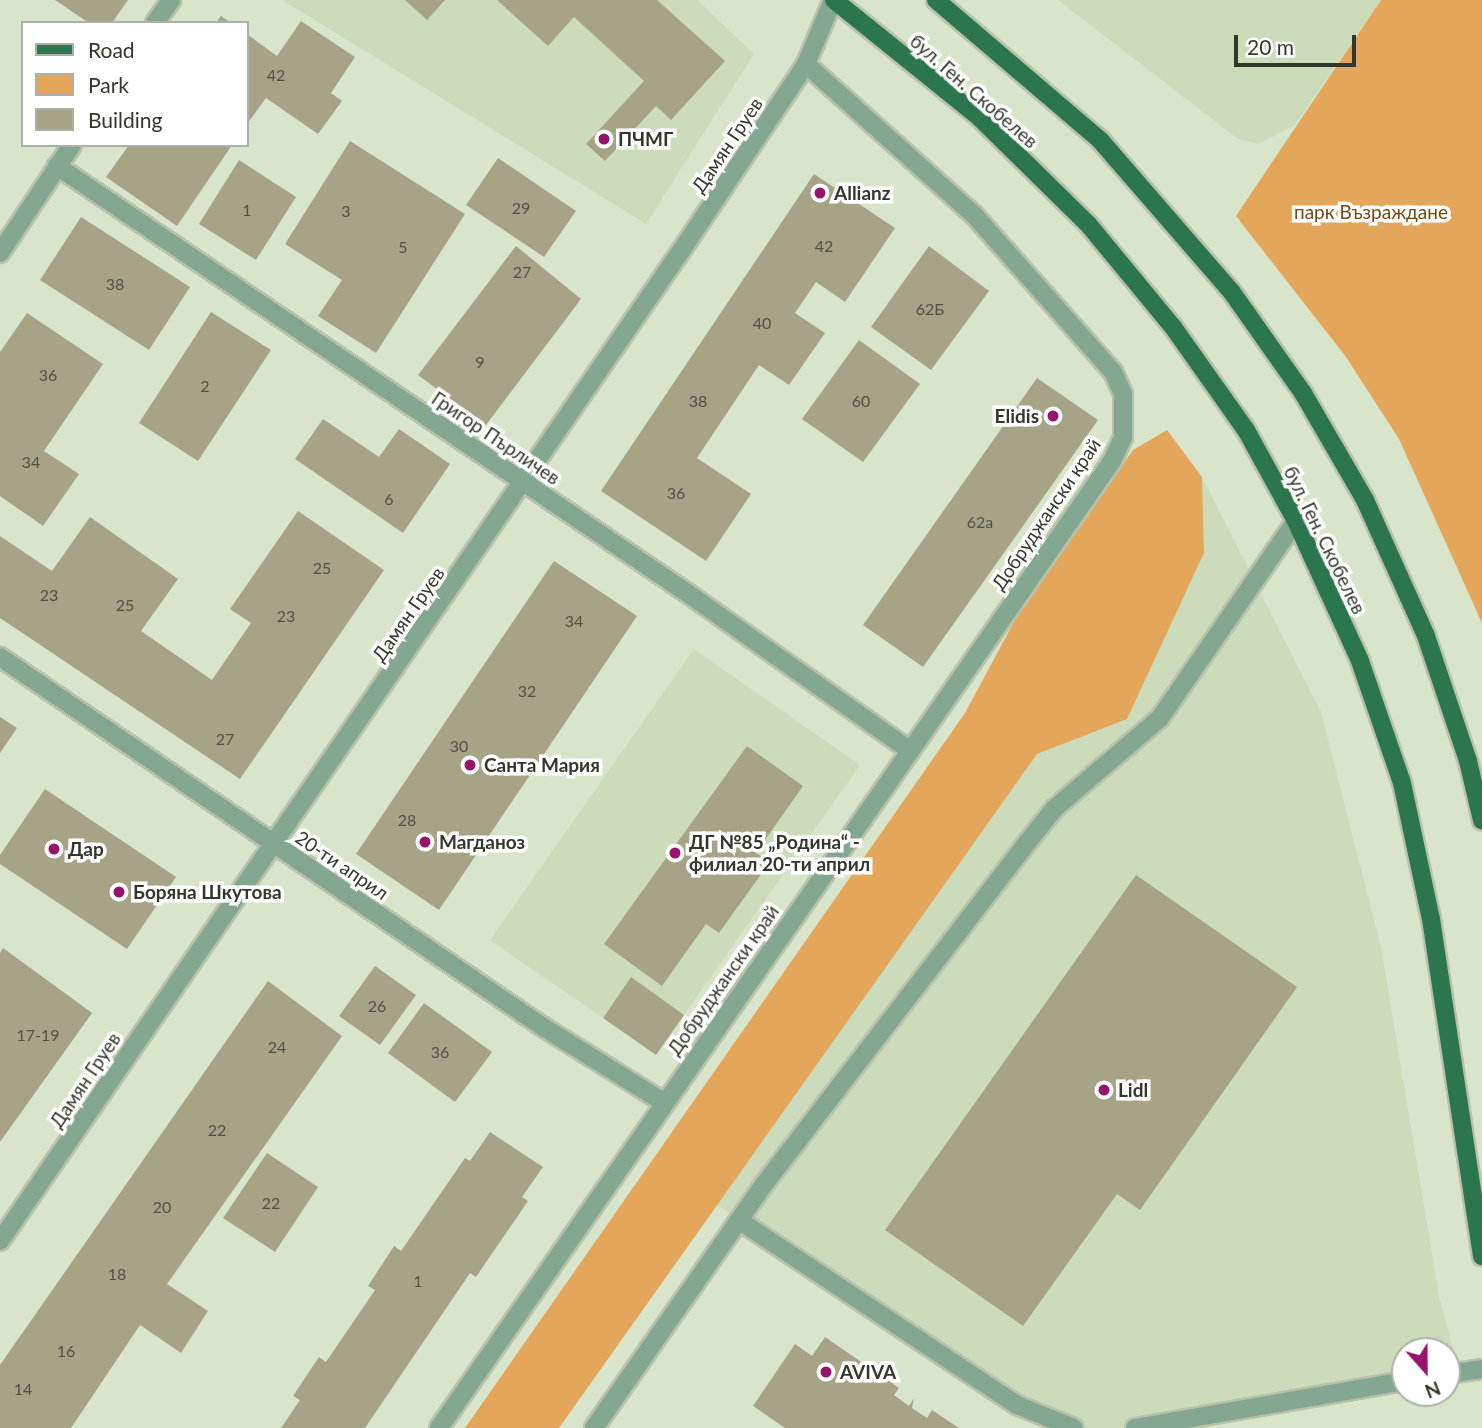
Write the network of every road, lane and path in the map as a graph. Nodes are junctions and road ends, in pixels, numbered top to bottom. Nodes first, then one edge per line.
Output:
1 (171, 0) edge
2 (833, 0) edge
3 (936, 0) edge
4 (156, 21) edge
5 (806, 64) junction
6 (71, 147) edge
7 (57, 166) junction
8 (0, 253) edge
9 (524, 483) junction
10 (1296, 521) junction
11 (0, 657) edge
12 (908, 749) junction
13 (1482, 820) edge
14 (273, 844) junction
15 (663, 1102) junction
16 (740, 1221) junction
17 (0, 1241) edge
18 (1482, 1256) edge
19 (1482, 1369) edge
20 (1461, 1372) edge
21 (1391, 1383) edge
22 (439, 1428) edge
23 (594, 1428) edge
24 (1074, 1428) edge
25 (1135, 1428) edge

1 - 4 street
2 - 5 street, Дамян Груев
2 - 10 main road, бул. Ген. Скобелев
3 - 13 main road
5 - 9 street, Дамян Груев
5 - 12 street, Добруджански край
6 - 7 street
7 - 8 street
7 - 9 street, Григор Пърличев
9 - 12 street, Григор Пърличев
9 - 14 street, Дамян Груев
10 - 16 street
10 - 18 main road, бул. Ген. Скобелев
11 - 14 street, 20-ти април
12 - 15 street, Добруджански край
14 - 15 street, 20-ти април
14 - 17 street, Дамян Груев
15 - 22 street, Добруджански край
16 - 23 street
16 - 24 street
19 - 20 street
21 - 25 street

